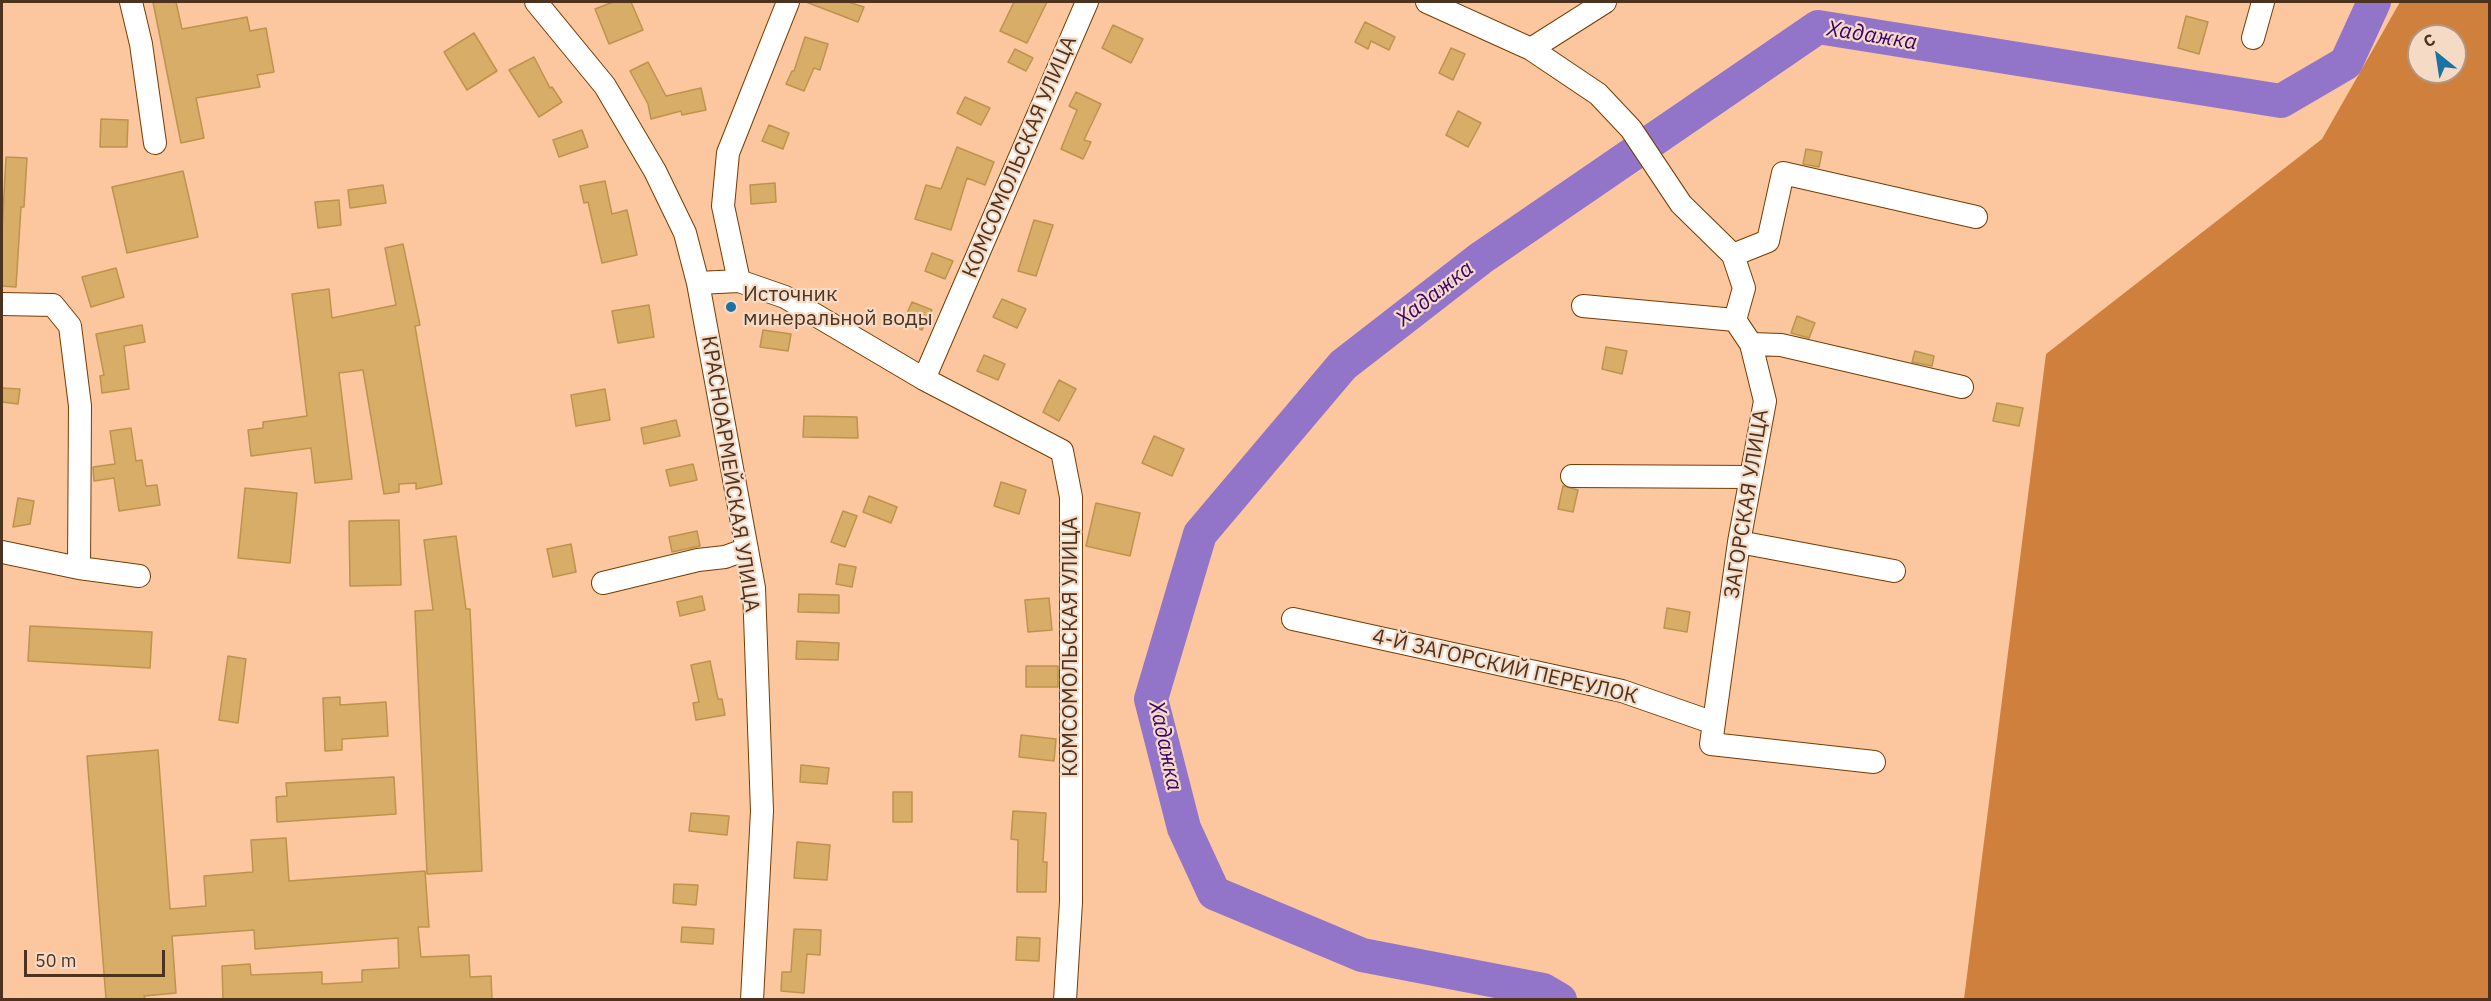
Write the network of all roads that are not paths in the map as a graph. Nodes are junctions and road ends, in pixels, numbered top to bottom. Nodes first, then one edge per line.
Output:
1 (131, 2) edge
2 (537, 2) edge
3 (788, 2) edge
4 (1087, 2) edge
5 (1428, 2) edge
6 (1605, 2) edge
7 (2263, 2) edge
8 (2253, 38) dead end
9 (1531, 49) junction
10 (155, 143) dead end
11 (1976, 217) dead end
12 (1733, 255) junction
13 (739, 281) junction
14 (698, 283) junction
15 (2, 304) edge
16 (1583, 306) dead end
17 (1735, 320) junction
18 (1751, 344) junction
19 (924, 379) junction
20 (1962, 387) dead end
21 (1572, 476) dead end
22 (1751, 477) junction
23 (1739, 542) junction
24 (747, 549) junction
25 (2, 552) edge
26 (79, 568) junction
27 (1894, 571) dead end
28 (139, 576) dead end
29 (603, 583) dead end
30 (1293, 619) dead end
31 (1713, 734) junction
32 (1874, 762) dead end
33 (752, 999) edge
34 (1065, 999) edge

1 - 10 street
2 - 14 street, КРАСНОАРМЕЙСКАЯ УЛИЦА
3 - 13 street
4 - 19 street, КОМСОМОЛЬСКАЯ УЛИЦА
5 - 9 street
6 - 9 street
7 - 8 street
9 - 12 street
11 - 12 street
12 - 17 street
13 - 14 street
13 - 19 street, КОМСОМОЛЬСКАЯ УЛИЦА
14 - 24 street, КРАСНОАРМЕЙСКАЯ УЛИЦА
15 - 26 street
16 - 17 street
17 - 18 street, ЗАГОРСКАЯ УЛИЦА
18 - 20 street
18 - 22 street, ЗАГОРСКАЯ УЛИЦА
19 - 34 street, КОМСОМОЛЬСКАЯ УЛИЦА
21 - 22 street
22 - 23 street, ЗАГОРСКАЯ УЛИЦА
23 - 27 street
23 - 31 street, ЗАГОРСКАЯ УЛИЦА
24 - 29 street
24 - 33 street, КРАСНОАРМЕЙСКАЯ УЛИЦА
25 - 26 street
26 - 28 street
30 - 31 street, 4-Й ЗАГОРСКИЙ ПЕРЕУЛОК
31 - 32 street, 4-Й ЗАГОРСКИЙ ПЕРЕУЛОК

